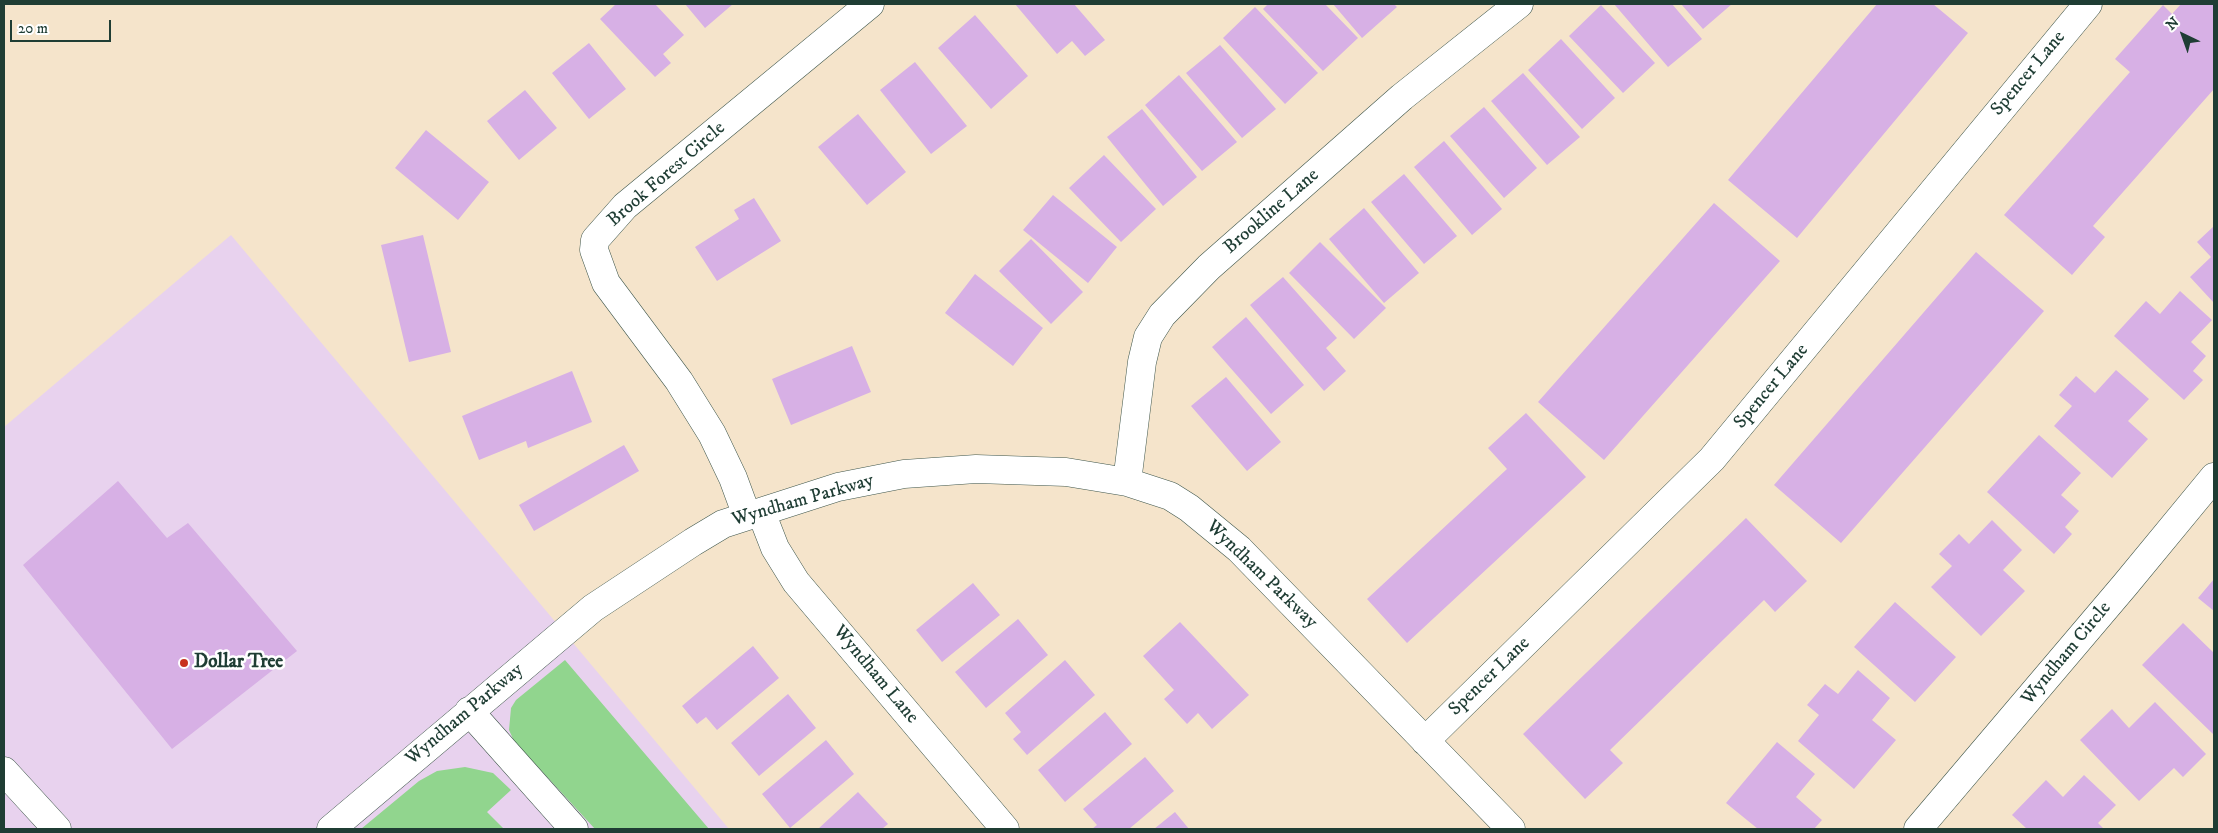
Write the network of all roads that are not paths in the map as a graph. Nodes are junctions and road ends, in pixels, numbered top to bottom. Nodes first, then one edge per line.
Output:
1 (870, 4) edge
2 (1519, 4) edge
3 (2088, 4) edge
4 (2214, 477) edge
5 (1126, 482) junction
6 (754, 514) junction
7 (469, 711) junction
8 (1425, 741) junction
9 (4, 771) edge
10 (56, 829) edge
11 (331, 829) edge
12 (574, 829) edge
13 (1005, 829) edge
14 (1511, 829) edge
15 (1918, 829) edge

1 - 6 street, Brook Forest Circle
2 - 5 street, Brookline Lane
3 - 8 street, Spencer Lane
4 - 15 street, Wyndham Circle
5 - 6 street, Wyndham Parkway
5 - 8 street, Wyndham Parkway
6 - 7 street, Wyndham Parkway
6 - 13 street, Wyndham Lane
7 - 11 street, Wyndham Parkway
7 - 12 street
8 - 14 street, Wyndham Parkway
9 - 10 street

